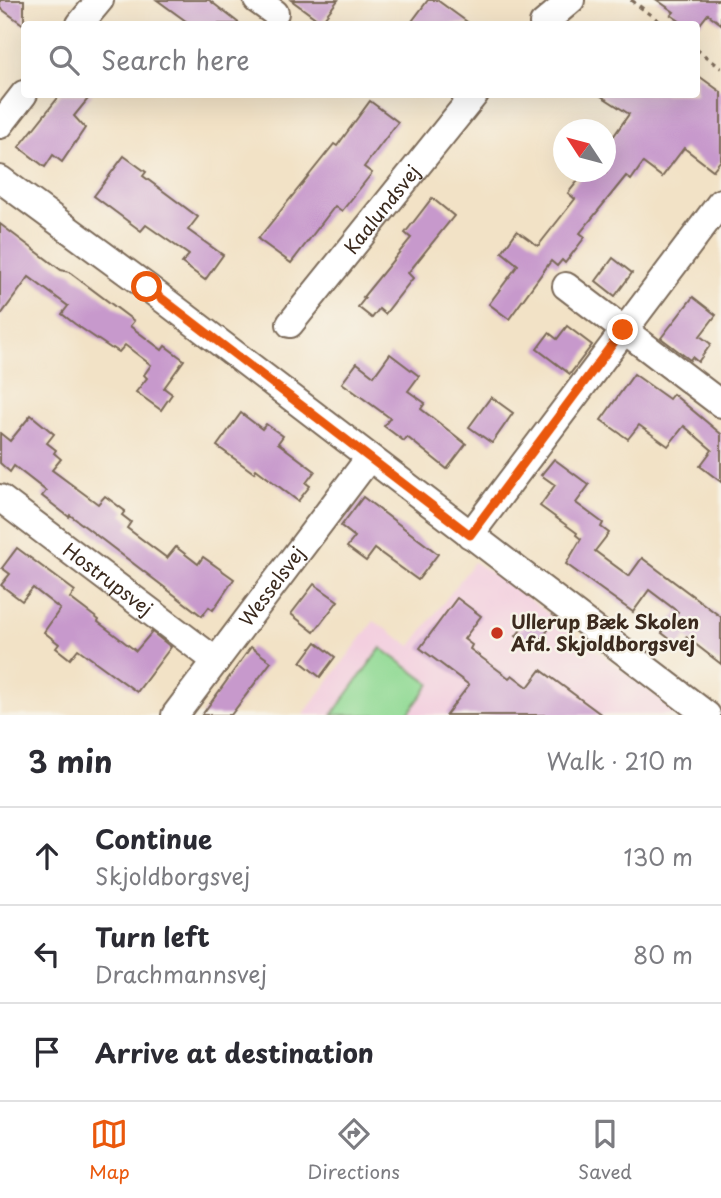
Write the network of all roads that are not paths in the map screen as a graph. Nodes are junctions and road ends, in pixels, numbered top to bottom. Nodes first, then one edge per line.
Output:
1 (100, 0) edge
2 (571, 0) edge
3 (82, 21) edge
4 (546, 21) edge
5 (21, 98) edge
6 (472, 98) edge
7 (0, 125) edge
8 (0, 179) edge
9 (721, 202) edge
10 (566, 286) dead end
11 (289, 324) dead end
12 (623, 330) junction
13 (721, 404) edge
14 (369, 458) junction
15 (0, 498) edge
16 (470, 535) junction
17 (216, 660) junction
18 (175, 715) edge
19 (706, 715) edge

1 - 3 street
2 - 4 street
5 - 7 street
6 - 11 street, Kaalundsvej
8 - 14 street
9 - 12 street
10 - 12 street
12 - 13 street
12 - 16 street
14 - 16 street
14 - 17 street, Wesselsvej
15 - 17 street, Hostrupsvej
16 - 19 street
17 - 18 street, Wesselsvej

